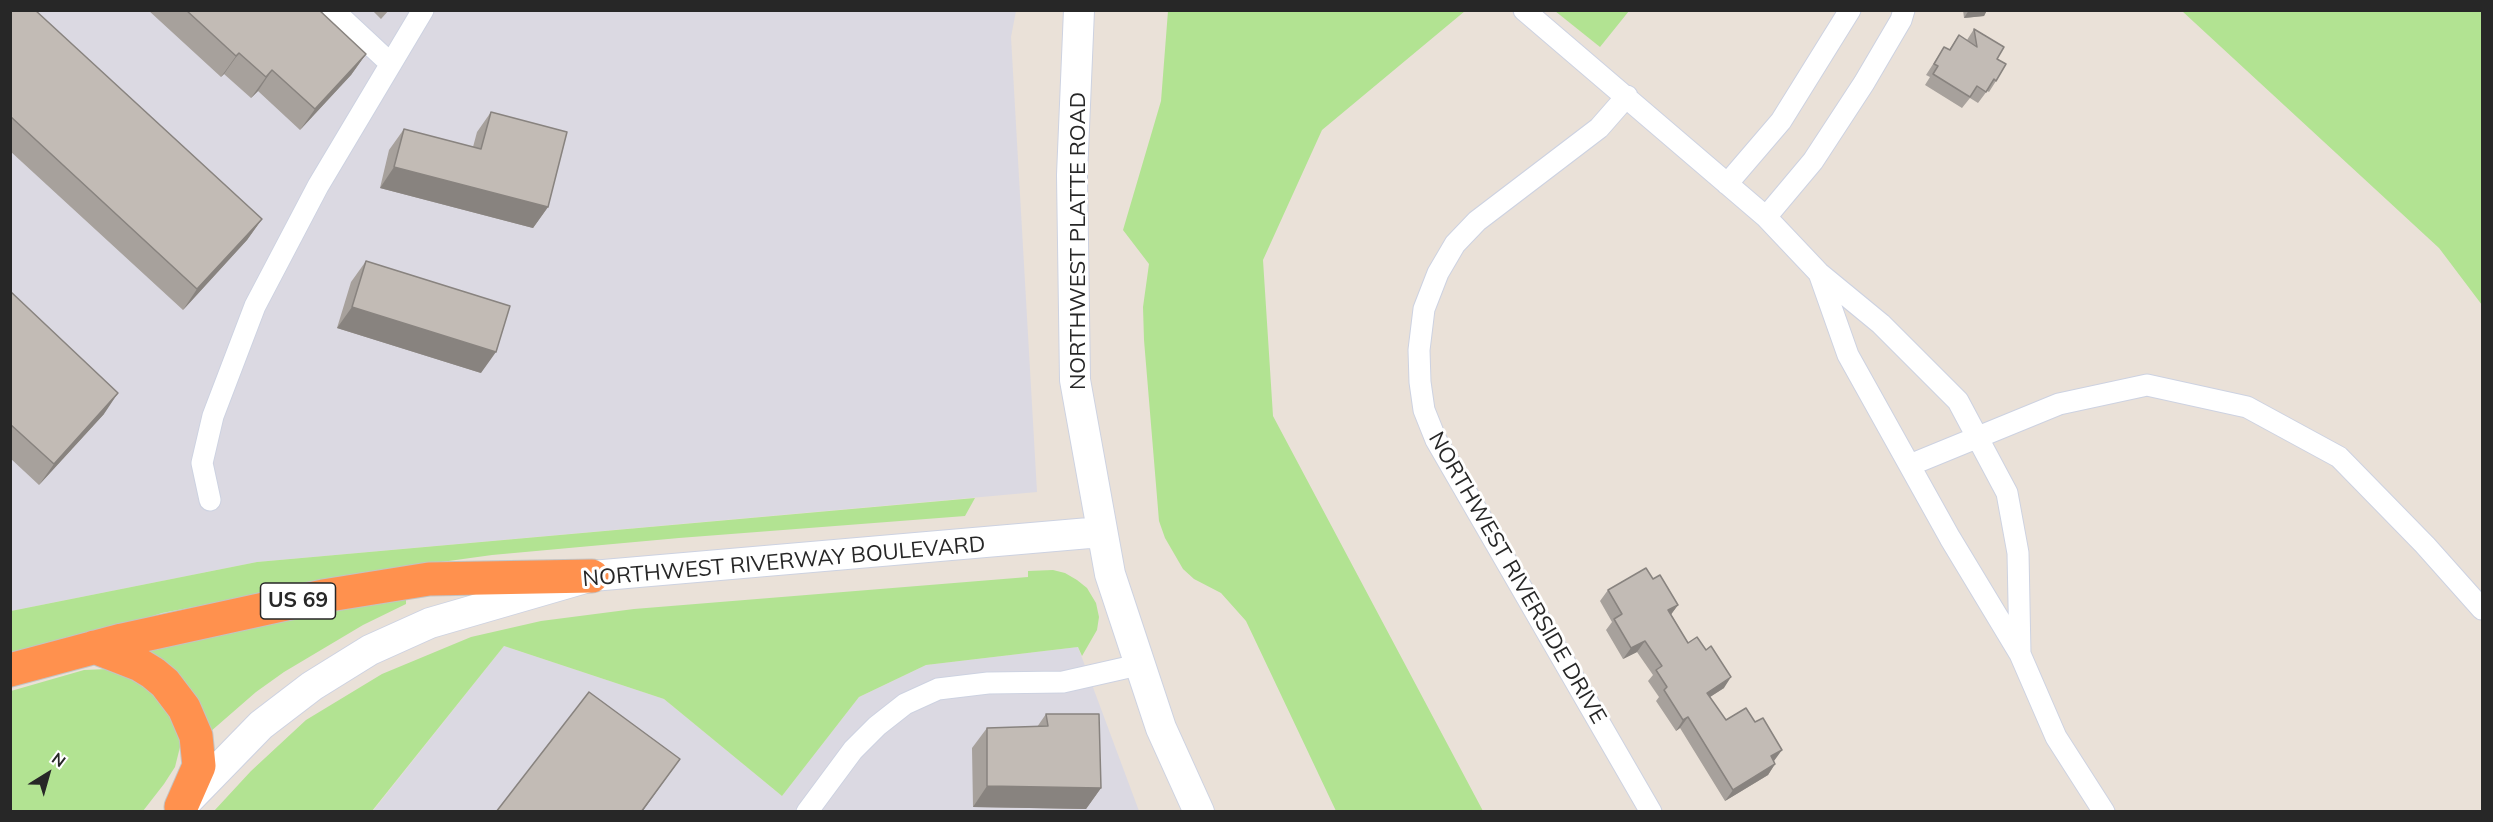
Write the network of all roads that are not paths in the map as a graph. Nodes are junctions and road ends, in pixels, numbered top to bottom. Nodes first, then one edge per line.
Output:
1 (333, 10) edge
2 (423, 10) edge
3 (1079, 10) edge
4 (1524, 10) edge
5 (1850, 10) edge
6 (1904, 10) edge
7 (391, 64) junction
8 (1627, 96) junction
9 (1727, 184) junction
10 (1766, 217) junction
11 (1819, 273) junction
12 (1978, 437) junction
13 (1910, 465) junction
14 (210, 500) dead end
15 (1101, 532) junction
16 (591, 576) junction
17 (2482, 609) edge
18 (94, 647) junction
19 (2020, 654) junction
20 (1138, 665) junction
21 (10, 670) edge
22 (180, 809) edge
23 (807, 812) edge
24 (1199, 812) edge
25 (1652, 812) edge
26 (2104, 812) edge

1 - 7 street
2 - 7 street
3 - 15 main road, NORTHWEST PLATTE ROAD
4 - 8 street
5 - 9 street
6 - 10 street
7 - 14 street
8 - 9 street
8 - 25 street, NORTHWEST RIVERSIDE DRIVE
9 - 10 street
10 - 11 street
11 - 12 street
11 - 13 street
12 - 13 street
12 - 17 street
12 - 19 street
13 - 19 street
15 - 16 main road, NORTHWEST RIVERWAY BOULEVARD / US 69
15 - 20 main road, NORTHWEST PLATTE ROAD
16 - 18 highway, US 69
16 - 22 main road, NORTHWEST RIVERWAY BOULEVARD / US 69
18 - 21 highway, US 69
18 - 22 highway
19 - 26 street
20 - 23 street
20 - 24 main road, NORTHWEST PLATTE ROAD

